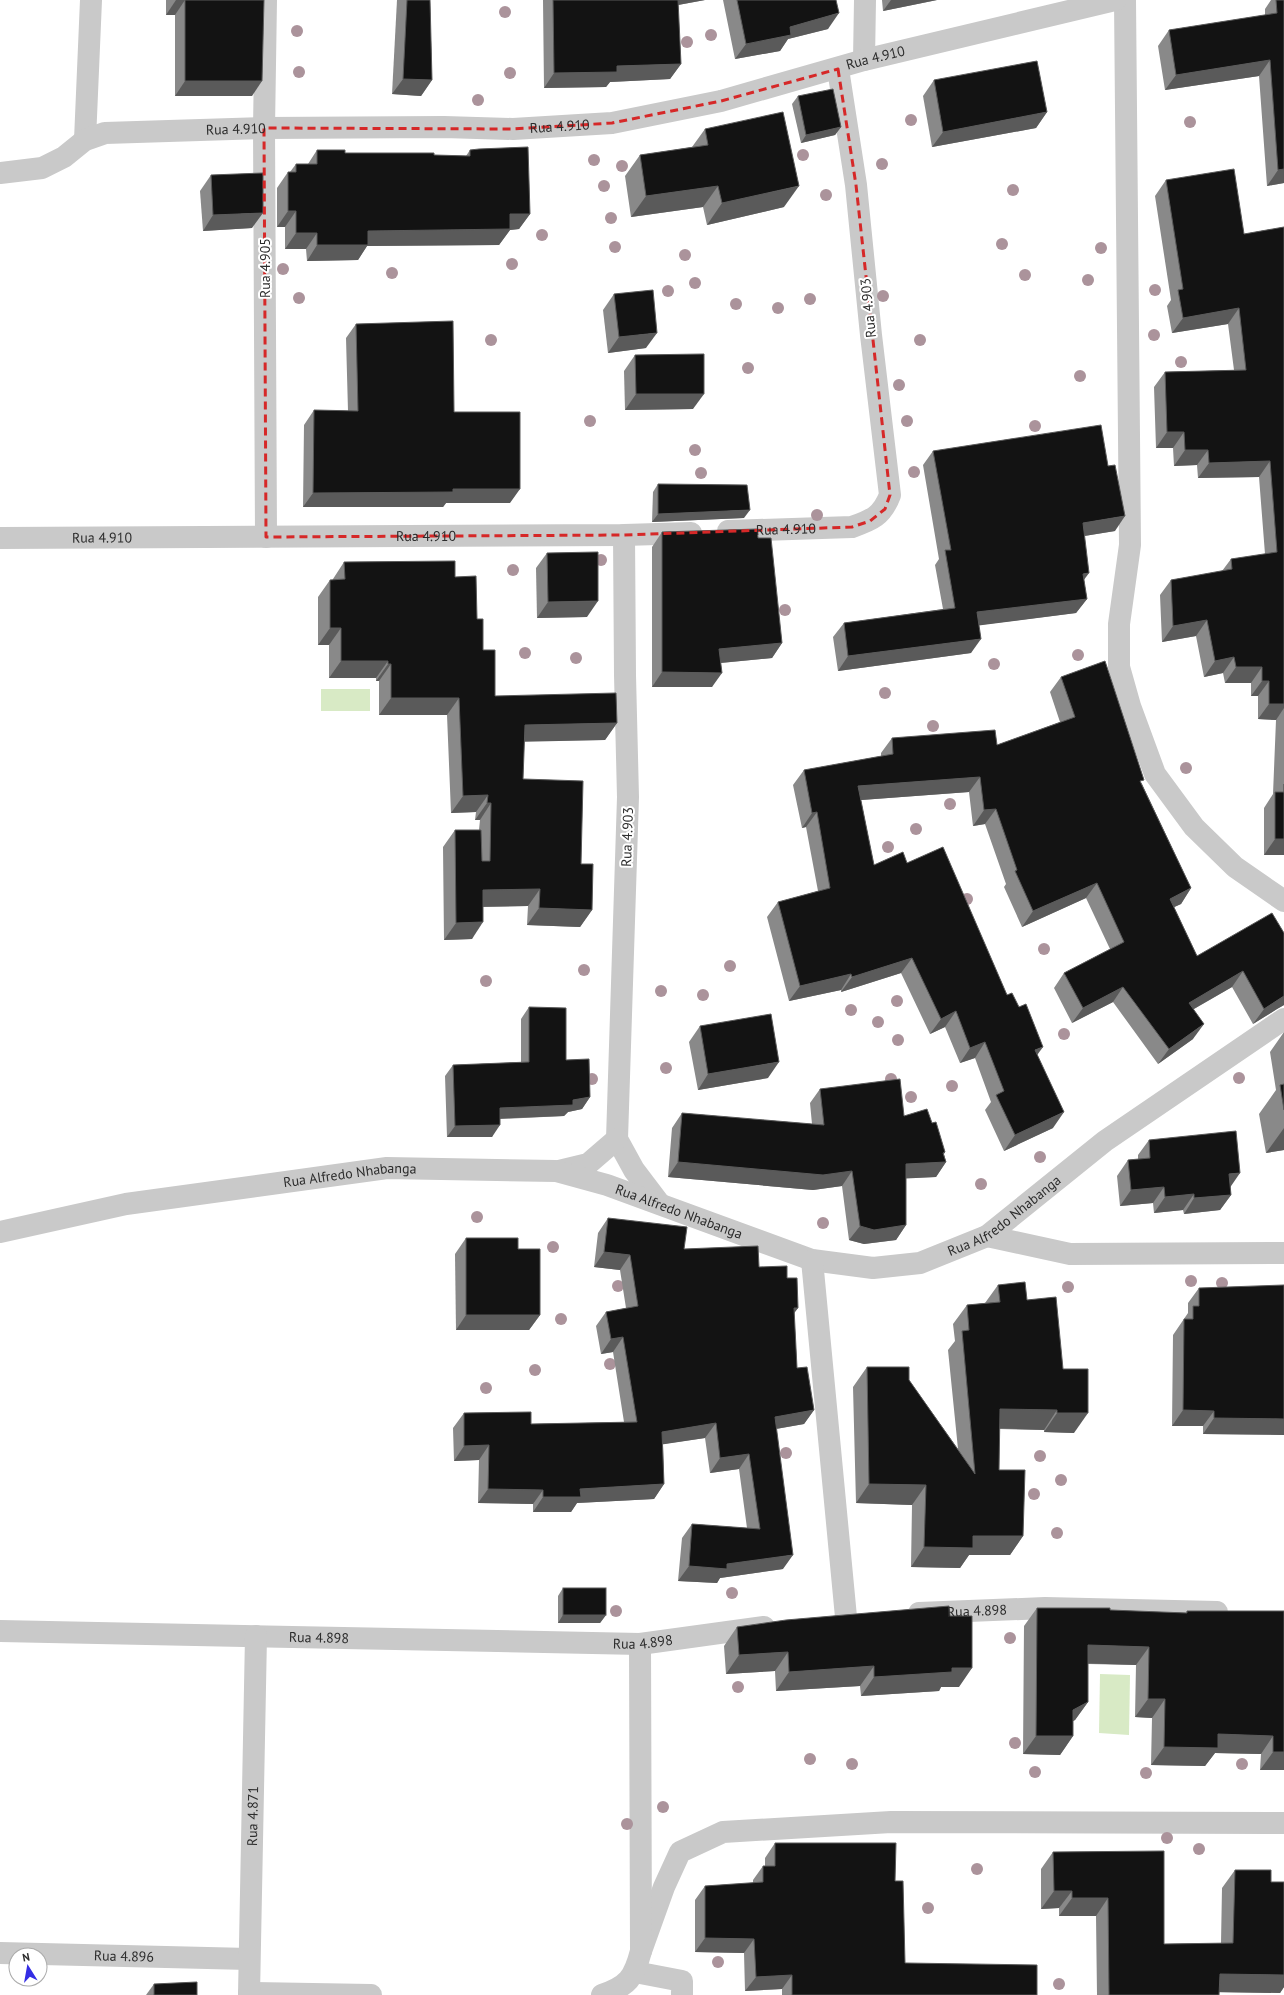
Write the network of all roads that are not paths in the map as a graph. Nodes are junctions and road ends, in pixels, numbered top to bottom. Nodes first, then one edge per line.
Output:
1 (91, 0) edge
2 (266, 0) edge
3 (865, 0) edge
4 (1115, 0) edge
5 (1125, 0) edge
6 (864, 60) junction
7 (838, 69) junction
8 (264, 128) junction
9 (85, 140) junction
10 (0, 173) edge
11 (852, 527) joint
12 (624, 535) junction
13 (266, 537) junction
14 (0, 538) edge
15 (1284, 901) edge
16 (1284, 1019) edge
17 (617, 1139) junction
18 (556, 1171) junction
19 (659, 1203) junction
20 (0, 1232) edge
21 (987, 1236) junction
22 (1284, 1253) edge
23 (812, 1260) junction
24 (1236, 1613) edge
25 (901, 1614) edge
26 (870, 1616) edge
27 (782, 1625) edge
28 (0, 1631) edge
29 (256, 1636) junction
30 (640, 1644) junction
31 (1284, 1823) edge
32 (641, 1951) junction
33 (0, 1954) edge
34 (249, 1959) junction
35 (635, 1972) junction
36 (249, 1994) edge
37 (371, 1995) edge
38 (602, 1995) edge
39 (682, 1995) edge

1 - 9 street
2 - 8 street, Rua 4.905
3 - 6 street
4 - 6 street, Rua 4.910
5 - 15 street
6 - 7 street, Rua 4.910
7 - 8 street, Rua 4.910
7 - 11 street, Rua 4.903
8 - 9 street, Rua 4.910
8 - 13 street, Rua 4.905
9 - 10 street, Rua 4.910
11 - 12 street, Rua 4.910
12 - 13 street, Rua 4.910
12 - 17 street, Rua 4.903
13 - 14 street, Rua 4.910
16 - 21 street, Rua Alfredo Nhabanga
17 - 18 street
17 - 19 street
18 - 19 street, Rua Alfredo Nhabanga
18 - 20 street, Rua Alfredo Nhabanga
19 - 23 street, Rua Alfredo Nhabanga
21 - 22 street
21 - 23 street, Rua Alfredo Nhabanga
23 - 26 street
24 - 25 street, Rua 4.898
27 - 30 street, Rua 4.898
28 - 29 street, Rua 4.898
29 - 30 street, Rua 4.898
29 - 34 street, Rua 4.871
30 - 32 street
31 - 32 street
32 - 35 street
33 - 34 street, Rua 4.896
34 - 36 street, Rua 4.871
35 - 38 street
35 - 39 street
36 - 37 street

